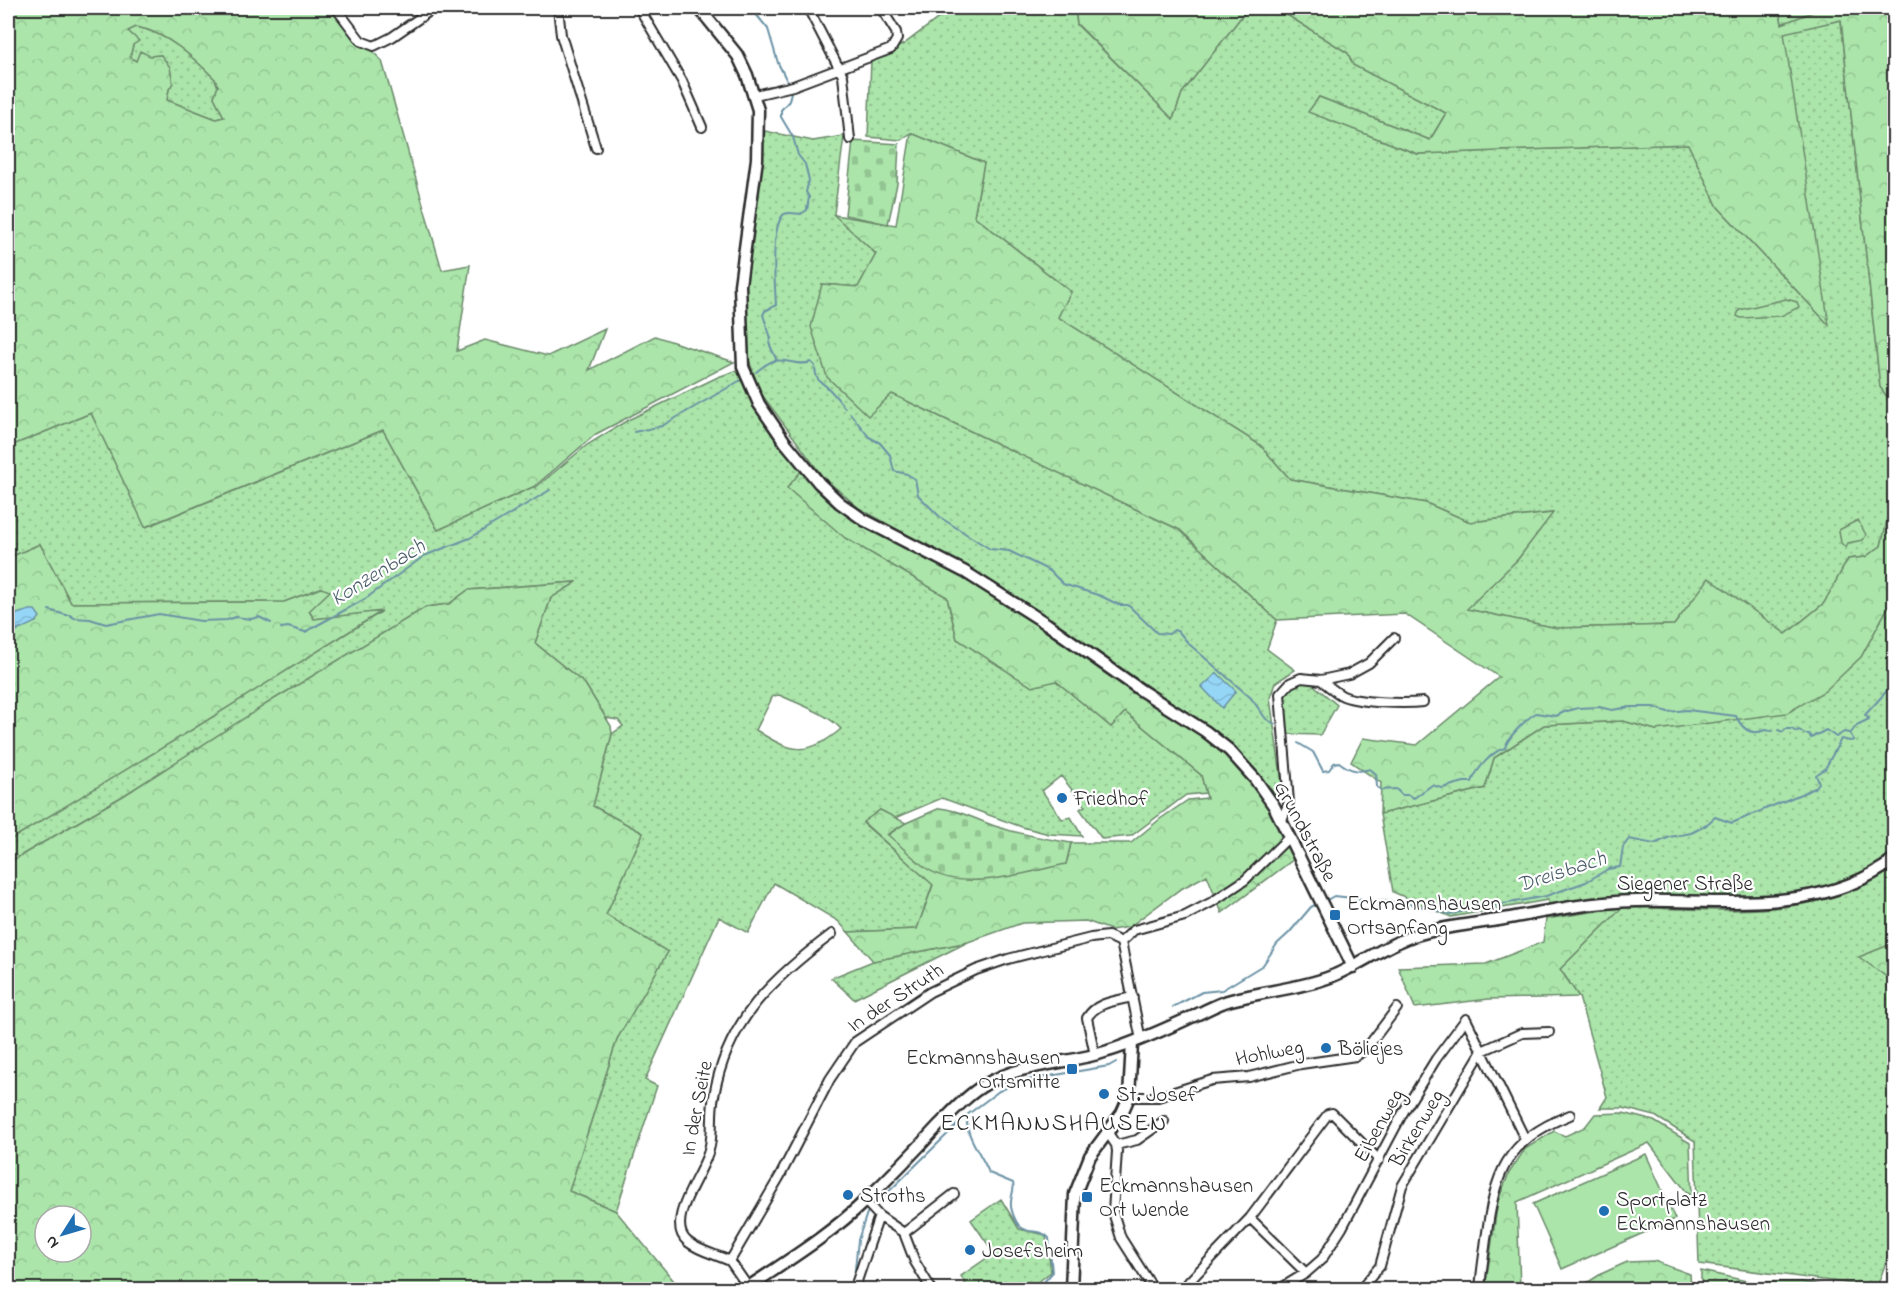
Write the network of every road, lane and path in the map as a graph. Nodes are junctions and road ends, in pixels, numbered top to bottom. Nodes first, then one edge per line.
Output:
1 (336, 8) edge
2 (430, 8) edge
3 (558, 8) edge
4 (639, 8) edge
5 (699, 8) edge
6 (808, 8) edge
7 (881, 8) edge
8 (840, 68) junction
9 (755, 95) junction
10 (702, 127) dead end
11 (850, 139) dead end
12 (596, 148) dead end
13 (1394, 638) dead end
14 (1321, 680) junction
15 (1423, 702) dead end
16 (1282, 820) junction
17 (1289, 837) junction
18 (1894, 860) edge
19 (832, 934) dead end
20 (1121, 942) junction
21 (1353, 967) junction
22 (1133, 997) junction
23 (1396, 1008) dead end
24 (1549, 1032) dead end
25 (1137, 1041) junction
26 (1482, 1051) junction
27 (1095, 1055) junction
28 (1129, 1097) junction
29 (1570, 1115) dead end
30 (1164, 1121) dead end
31 (1108, 1133) junction
32 (1525, 1139) junction
33 (1116, 1145) junction
34 (1379, 1160) junction
35 (954, 1194) dead end
36 (872, 1208) junction
37 (1250, 1218) junction
38 (903, 1233) junction
39 (730, 1261) junction
40 (1306, 1273) junction
41 (746, 1288) edge
42 (854, 1290) edge
43 (932, 1290) edge
44 (1071, 1290) edge
45 (1154, 1290) edge
46 (1181, 1290) edge
47 (1278, 1290) edge
48 (1360, 1290) edge
49 (1480, 1290) edge

1 - 2 street
3 - 12 street
4 - 10 street
5 - 9 main road, Grundstraße
6 - 8 street
7 - 8 street
8 - 9 street
8 - 11 street
9 - 16 main road, Grundstraße
13 - 14 street
14 - 15 street
14 - 16 street
16 - 17 main road, Grundstraße
17 - 20 street
17 - 21 main road, Grundstraße
18 - 21 main road, Siegener Straße
19 - 39 street, In der Seite
20 - 22 street
20 - 39 street, In der Struth
21 - 25 main road, Siegener Straße
22 - 25 street
22 - 27 street
23 - 28 street, Hohlweg
24 - 26 street
25 - 27 main road, Siegener Straße
25 - 28 main road
26 - 32 street, Eibenweg
26 - 34 street, Eibenweg
26 - 48 street, Birkenweg
27 - 36 main road, Siegener Straße
28 - 31 main road
29 - 32 street
30 - 33 street
31 - 33 street
31 - 44 main road
32 - 49 street
33 - 45 street
34 - 37 street
34 - 40 street, Eibenweg
35 - 38 street
36 - 38 street
36 - 41 main road, Siegener Straße
36 - 42 street
37 - 40 street
37 - 46 street
38 - 43 street
39 - 41 street
40 - 47 street, Eibenweg

